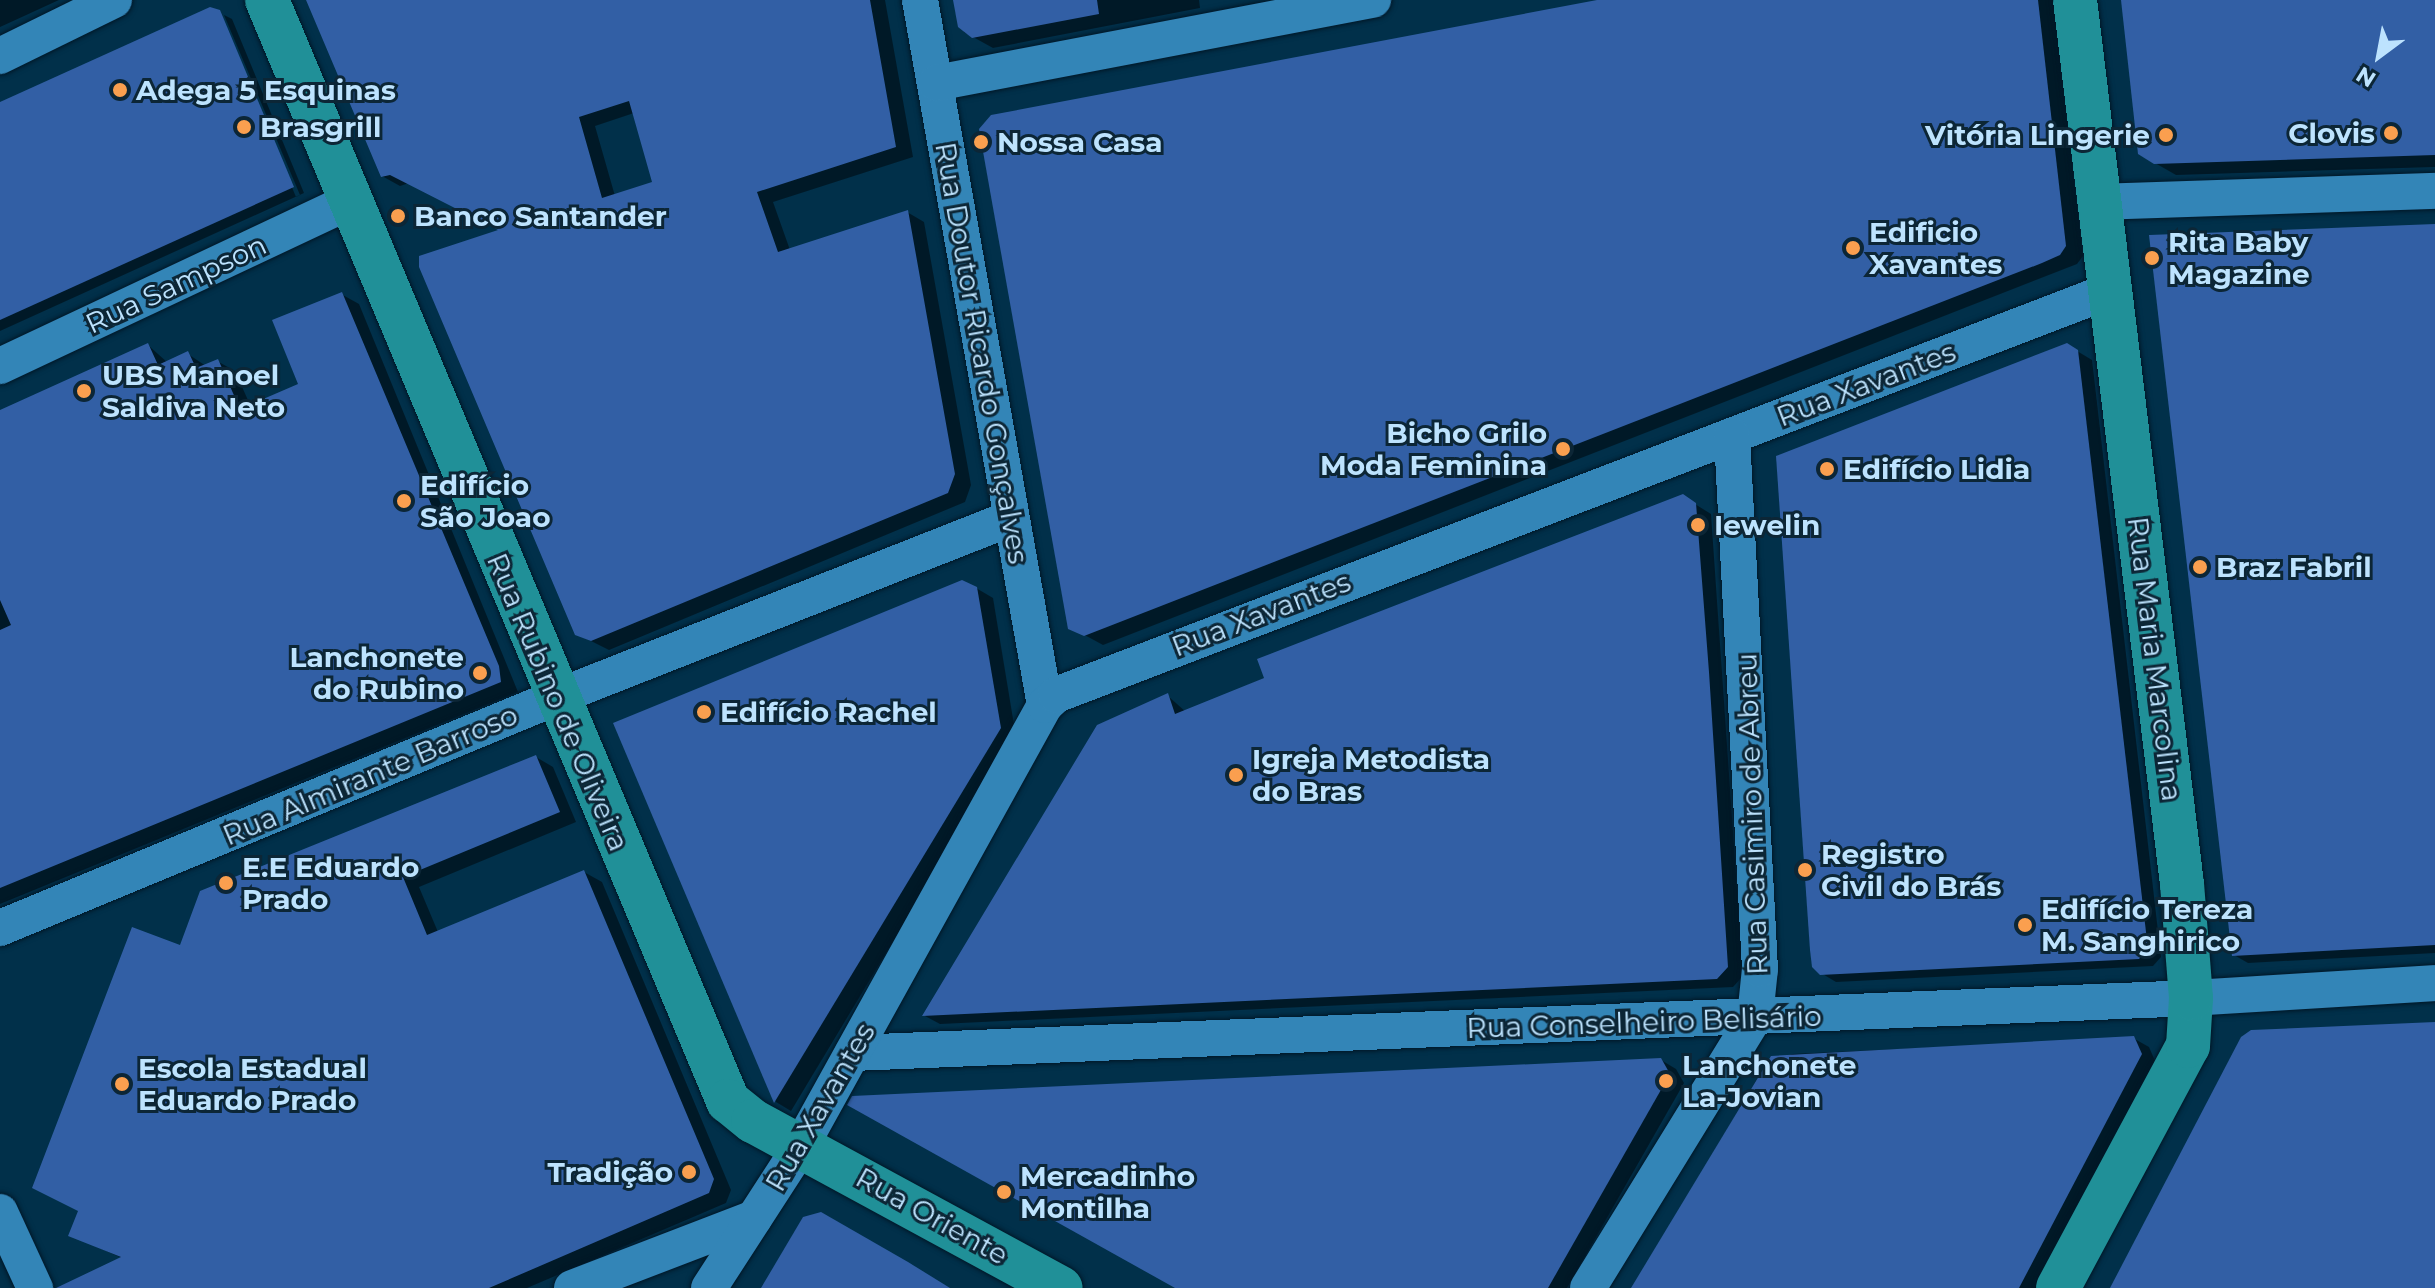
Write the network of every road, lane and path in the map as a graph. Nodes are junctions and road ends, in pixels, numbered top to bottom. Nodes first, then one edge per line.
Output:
1 (114, 0) edge
2 (267, 0) edge
3 (920, 0) edge
4 (1373, 0) edge
5 (2075, 0) edge
6 (0, 56) edge
7 (936, 83) junction
8 (2435, 191) edge
9 (351, 201) junction
10 (2099, 202) junction
11 (2109, 291) junction
12 (0, 366) edge
13 (1732, 436) junction
14 (1009, 519) junction
15 (557, 697) junction
16 (1045, 705) junction
17 (0, 928) edge
18 (2435, 983) edge
19 (2191, 998) junction
20 (1755, 1017) junction
21 (853, 1053) junction
22 (802, 1144) junction
23 (0, 1212) edge
24 (754, 1218) junction
25 (35, 1288) edge
26 (572, 1288) edge
27 (709, 1288) edge
28 (1061, 1288) edge
29 (1588, 1288) edge
30 (2058, 1288) edge

1 - 6 street
2 - 9 main road, Rua Rubino de Oliveira
3 - 7 street, Rua Doutor Ricardo Gonçalves
4 - 7 street
5 - 10 main road, Rua Maria Marcolina
7 - 14 street, Rua Doutor Ricardo Gonçalves
8 - 10 street
9 - 12 street, Rua Sampson
9 - 15 main road, Rua Rubino de Oliveira
10 - 11 main road, Rua Maria Marcolina
11 - 13 street, Rua Xavantes
11 - 19 main road, Rua Maria Marcolina
13 - 16 street, Rua Xavantes
13 - 20 street, Rua Casimiro de Abreu
14 - 15 street, Rua Almirante Barroso
14 - 16 street, Rua Doutor Ricardo Gonçalves
15 - 17 street, Rua Almirante Barroso
15 - 22 main road, Rua Rubino de Oliveira
16 - 21 street, Rua Xavantes
18 - 19 street, Rua Conselheiro Belisário
19 - 20 street, Rua Conselheiro Belisário
19 - 30 main road, Rua Maria Marcolina
20 - 21 street, Rua Conselheiro Belisário
20 - 29 street, Rua Casimiro de Abreu
21 - 22 street, Rua Xavantes
22 - 24 street, Rua Xavantes
22 - 28 main road, Rua Oriente
23 - 25 street
24 - 26 street
24 - 27 street, Rua Xavantes

